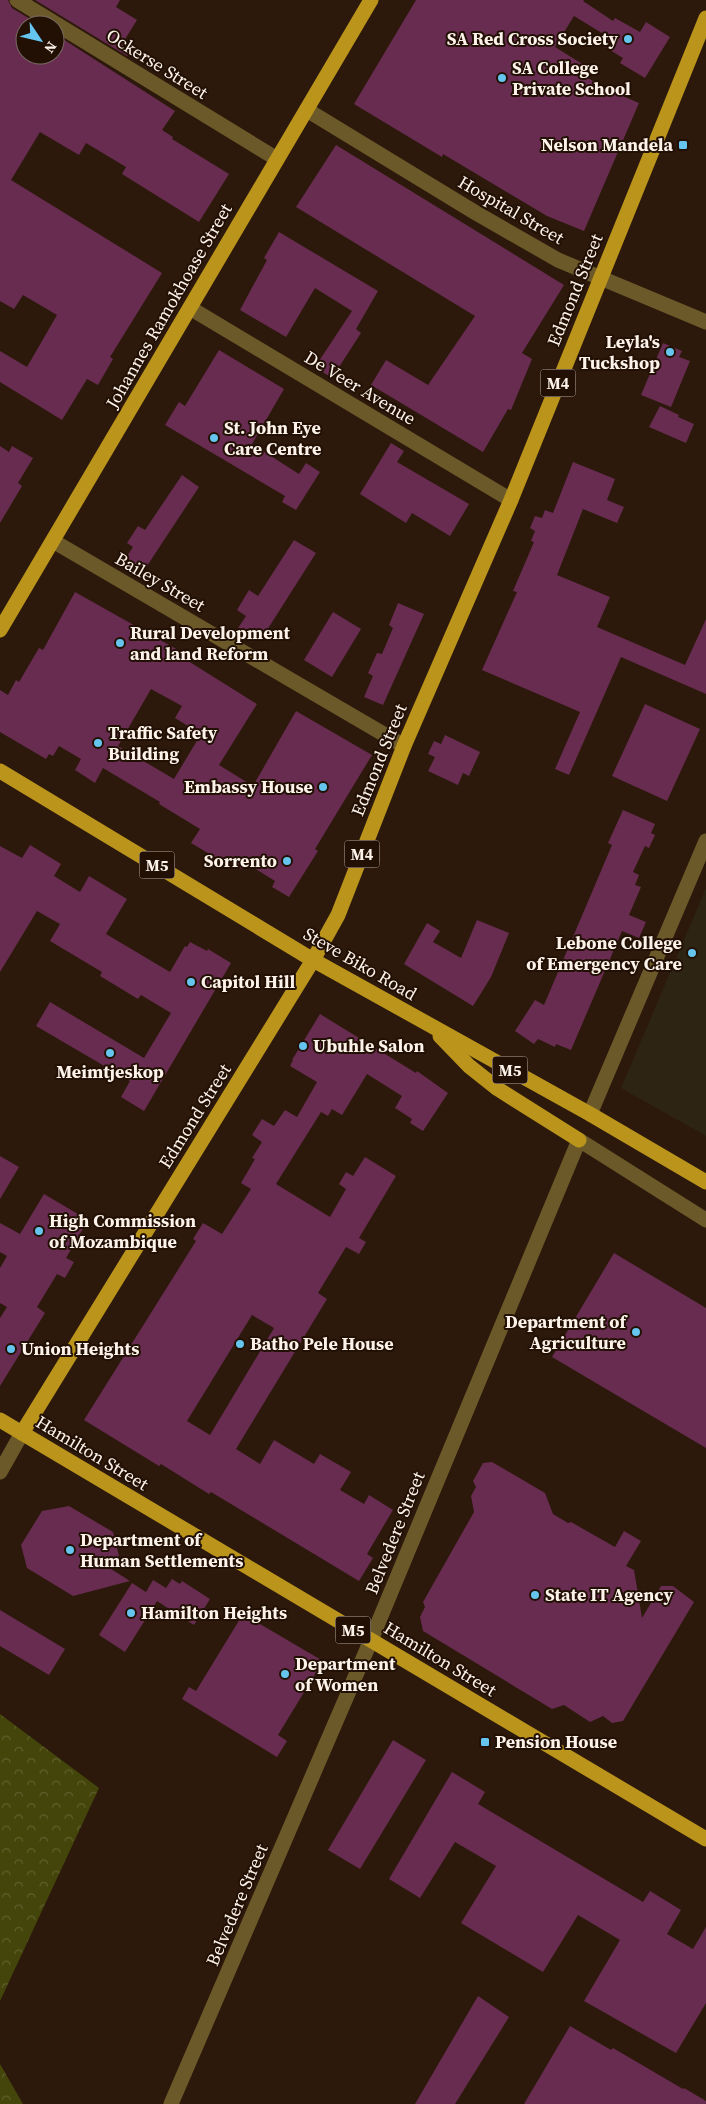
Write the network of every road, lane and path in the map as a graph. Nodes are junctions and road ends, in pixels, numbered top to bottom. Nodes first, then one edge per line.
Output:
1 (17, 0) edge
2 (371, 0) edge
3 (706, 18) edge
4 (307, 110) junction
5 (277, 159) junction
6 (600, 278) junction
7 (190, 308) junction
8 (706, 322) edge
9 (511, 500) junction
10 (53, 541) junction
11 (0, 630) edge
12 (404, 746) junction
13 (0, 771) edge
14 (706, 841) edge
15 (313, 960) junction
16 (426, 1023) junction
17 (590, 1114) junction
18 (579, 1140) junction
19 (706, 1182) edge
20 (706, 1220) edge
21 (0, 1420) edge
22 (22, 1434) junction
23 (0, 1472) edge
24 (371, 1640) junction
25 (706, 1839) edge
26 (172, 2104) edge

1 - 5 street, Ockerse Street
2 - 4 main road, Johannes Ramokhoase Street
3 - 6 main road, Edmond Street / M4
4 - 5 main road, Johannes Ramokhoase Street
4 - 6 street, Hospital Street
5 - 7 main road, Johannes Ramokhoase Street
6 - 8 street, Hospital Street
6 - 9 main road, Edmond Street / M4
7 - 9 street, De Veer Avenue
7 - 10 main road, Johannes Ramokhoase Street
9 - 12 main road, Edmond Street / M4
10 - 11 main road, Johannes Ramokhoase Street
10 - 12 street, Bailey Street
12 - 15 main road, Edmond Street / M4
13 - 15 main road, Steve Biko Road / M5
14 - 17 street
15 - 16 main road, Steve Biko Road / M5
15 - 22 main road, Edmond Street / M4
16 - 17 main road, Steve Biko Road / M5
16 - 18 main road
17 - 19 main road, Steve Biko Road / M5
18 - 20 street
18 - 24 street, Belvedere Street
21 - 22 main road, Hamilton Street / M5
22 - 23 street, Edmond Street
22 - 24 main road, Hamilton Street / M5
24 - 25 main road, Hamilton Street / M5
24 - 26 street, Belvedere Street

